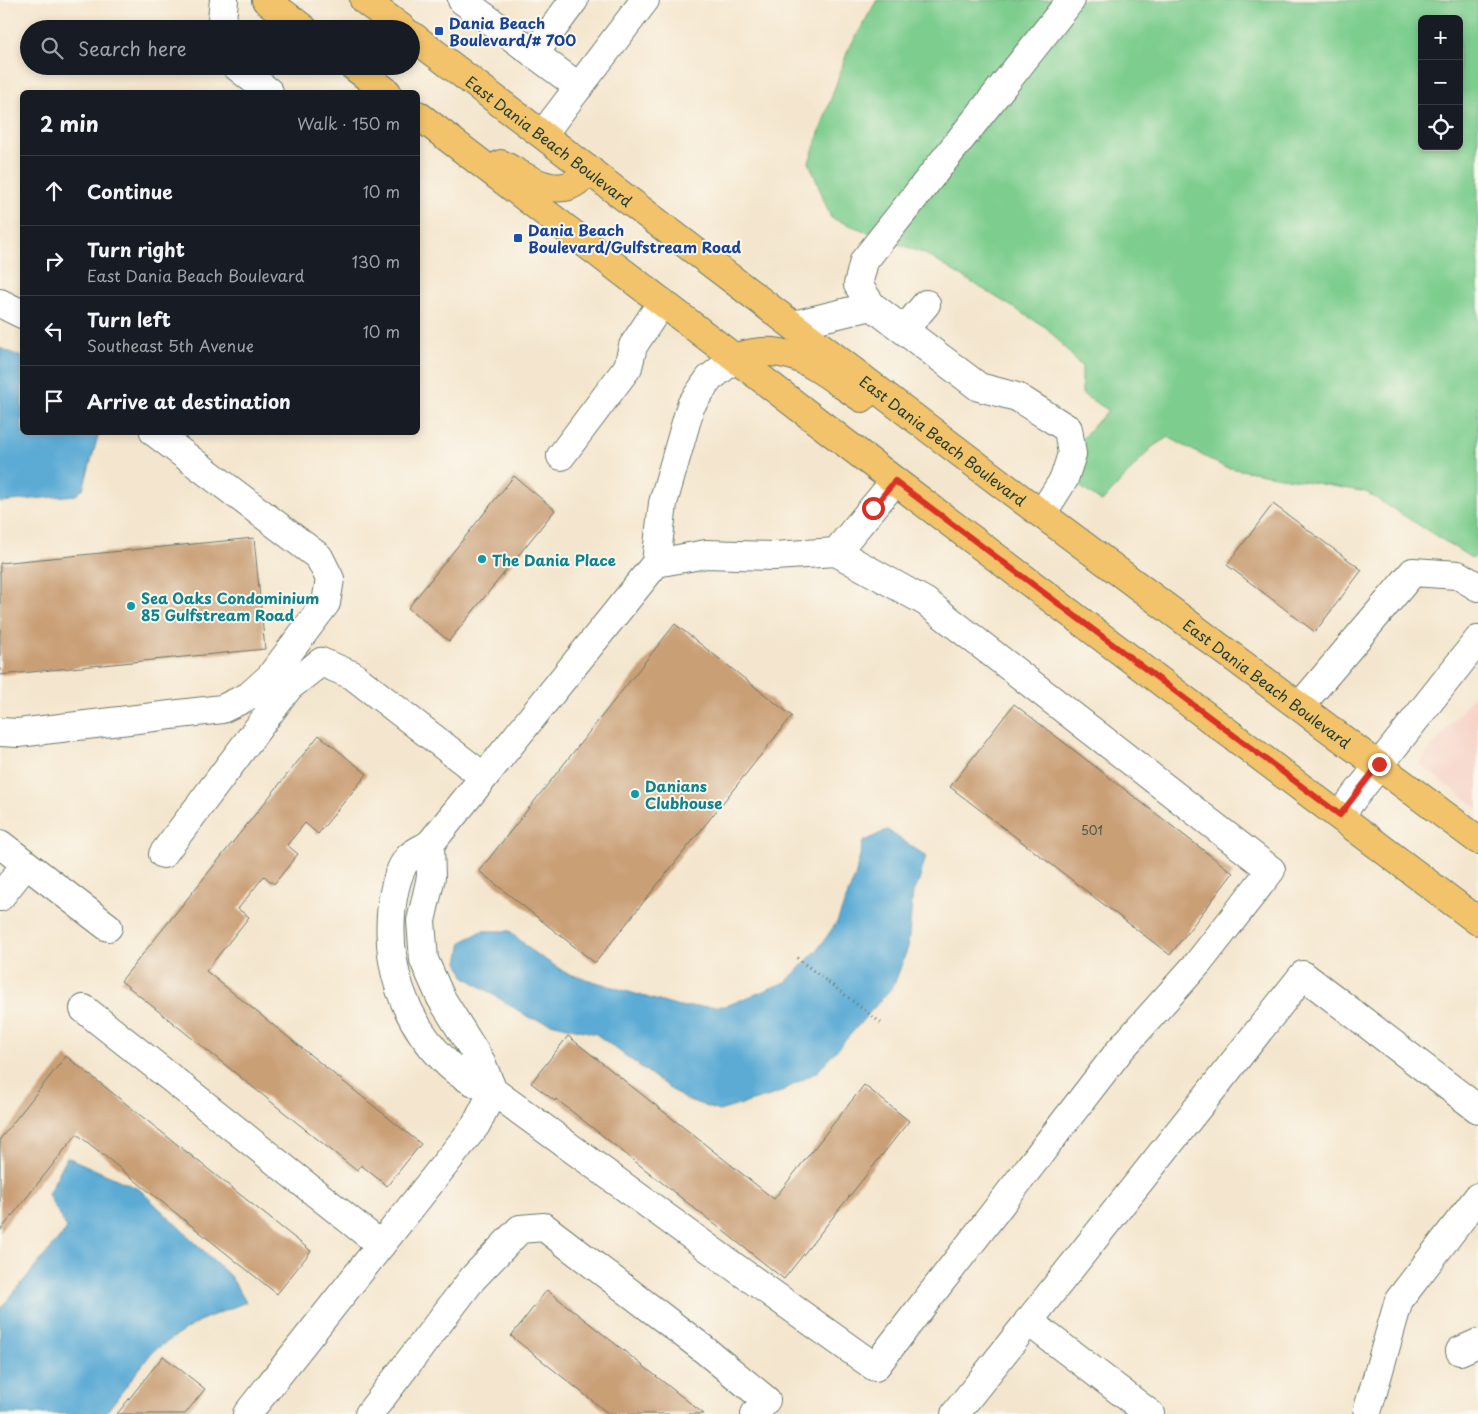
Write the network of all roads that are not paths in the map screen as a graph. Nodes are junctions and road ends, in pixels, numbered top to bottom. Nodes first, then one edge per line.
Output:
1 (224, 0) edge
2 (266, 0) edge
3 (462, 0) edge
4 (574, 0) edge
5 (645, 0) edge
6 (1071, 0) edge
7 (375, 3) edge
8 (222, 20) edge
9 (292, 20) edge
10 (393, 20) edge
11 (420, 42) edge
12 (534, 54) junction
13 (247, 75) edge
14 (365, 75) edge
15 (579, 87) junction
16 (266, 90) edge
17 (384, 90) edge
18 (420, 117) edge
19 (543, 134) junction
20 (444, 135) junction
21 (590, 170) junction
22 (662, 302) junction
23 (0, 303) edge
24 (926, 304) dead end
25 (872, 306) junction
26 (20, 313) edge
27 (792, 325) junction
28 (904, 330) junction
29 (735, 358) junction
30 (158, 435) edge
31 (561, 456) dead end
32 (895, 481) junction
33 (1004, 486) junction
34 (1042, 514) junction
35 (836, 552) junction
36 (656, 563) junction
37 (1478, 587) edge
38 (1478, 640) edge
39 (1300, 706) junction
40 (0, 732) edge
41 (1379, 764) junction
42 (484, 777) junction
43 (1340, 815) junction
44 (1478, 840) edge
45 (0, 844) edge
46 (163, 854) dead end
47 (26, 864) junction
48 (0, 897) edge
49 (1478, 921) edge
50 (108, 927) dead end
51 (84, 1009) dead end
52 (493, 1091) junction
53 (1478, 1109) edge
54 (1478, 1197) edge
55 (381, 1245) junction
56 (1028, 1321) junction
57 (1368, 1409) dead end
58 (247, 1414) edge
59 (369, 1414) edge
60 (755, 1414) edge
61 (954, 1414) edge
62 (1150, 1414) edge

1 - 8 street
2 - 9 main road
3 - 12 street
4 - 12 street
5 - 15 street
6 - 25 street
7 - 10 main road
11 - 19 main road, East Dania Beach Boulevard
12 - 15 street
13 - 16 street
14 - 17 main road
15 - 19 street
18 - 20 main road
19 - 21 main road, East Dania Beach Boulevard
20 - 21 main road
20 - 22 main road
21 - 27 main road, East Dania Beach Boulevard
22 - 29 main road
22 - 31 street
23 - 26 street
24 - 28 street
25 - 27 street
25 - 28 street
27 - 33 main road, East Dania Beach Boulevard
28 - 34 street
29 - 32 main road
29 - 33 main road
29 - 36 street
30 - 40 street
32 - 35 street
32 - 43 main road
33 - 34 main road, East Dania Beach Boulevard
34 - 39 main road, East Dania Beach Boulevard
35 - 36 street
35 - 52 street
36 - 42 street
37 - 39 street
38 - 41 street
39 - 41 main road, East Dania Beach Boulevard
41 - 43 street
41 - 44 main road, East Dania Beach Boulevard
42 - 46 street
42 - 52 street
43 - 49 main road
45 - 47 street
47 - 48 street
47 - 50 street
51 - 55 street
52 - 55 street
53 - 56 street
54 - 57 street
55 - 58 street
56 - 61 street
56 - 62 street
59 - 60 street

